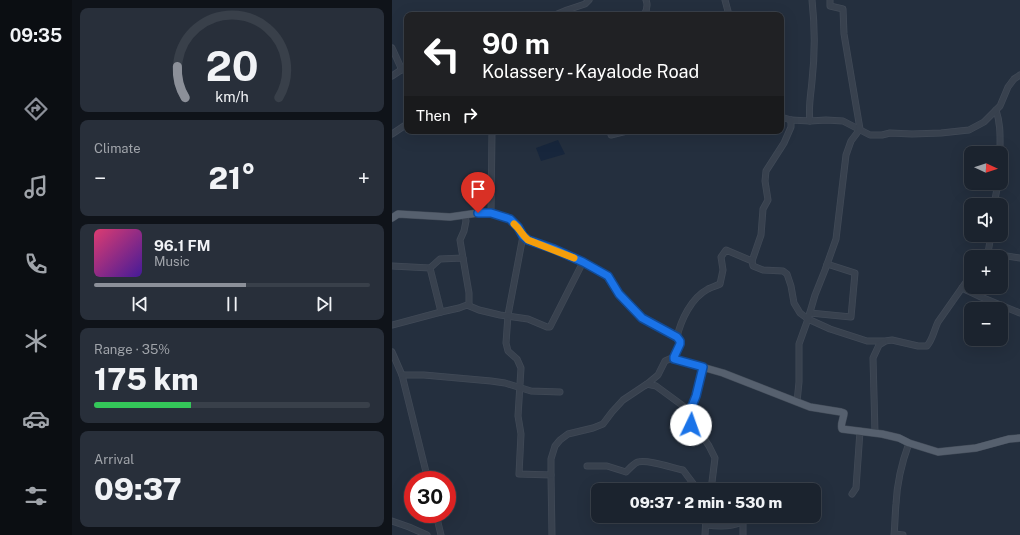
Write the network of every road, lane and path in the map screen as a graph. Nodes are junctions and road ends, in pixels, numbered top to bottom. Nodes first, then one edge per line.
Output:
1 (589, 0) edge
2 (646, 0) edge
3 (725, 0) edge
4 (812, 0) edge
5 (830, 0) edge
6 (562, 12) edge
7 (646, 12) edge
8 (728, 12) edge
9 (392, 48) edge
10 (404, 68) edge
11 (1020, 75) edge
12 (392, 76) edge
13 (996, 110) junction
14 (784, 118) edge
15 (791, 120) junction
16 (810, 121) junction
17 (404, 126) edge
18 (860, 130) junction
19 (392, 134) edge
20 (492, 134) edge
21 (615, 134) edge
22 (611, 135) dead end
23 (1000, 146) edge
24 (491, 213) junction
25 (466, 215) junction
26 (392, 218) edge
27 (523, 236) junction
28 (1008, 256) edge
29 (463, 258) junction
30 (1020, 258) edge
31 (752, 261) junction
32 (583, 262) junction
33 (827, 264) junction
34 (392, 266) edge
35 (430, 268) junction
36 (964, 285) edge
37 (962, 288) junction
38 (469, 305) junction
39 (441, 312) junction
40 (810, 313) junction
41 (1020, 313) edge
42 (508, 316) junction
43 (808, 320) junction
44 (392, 325) edge
45 (677, 337) junction
46 (885, 341) junction
47 (392, 352) edge
48 (674, 357) junction
49 (703, 367) junction
50 (402, 375) junction
51 (646, 385) junction
52 (520, 387) junction
53 (560, 392) dead end
54 (797, 402) junction
55 (690, 411) junction
56 (860, 431) junction
57 (875, 433) junction
58 (1020, 438) edge
59 (909, 443) junction
60 (587, 466) dead end
61 (426, 471) edge
62 (551, 475) junction
63 (693, 483) edge
64 (712, 483) edge
65 (852, 494) dead end
66 (392, 521) edge
67 (438, 523) edge
68 (743, 523) joint
69 (706, 525) joint
70 (894, 534) edge
71 (427, 535) edge
72 (441, 535) edge
73 (552, 535) edge
74 (705, 535) edge
75 (743, 535) edge
76 (903, 535) edge

1 - 6 street
2 - 7 street
3 - 8 street
4 - 16 street
5 - 18 street
9 - 10 street
10 - 12 street
11 - 13 street
13 - 18 street
13 - 23 street
14 - 15 street
15 - 16 street
15 - 31 street
16 - 18 street
17 - 19 street
18 - 33 street
20 - 24 street
21 - 22 street
24 - 25 main road
24 - 27 main road
25 - 26 main road
25 - 29 street
27 - 32 main road
27 - 42 street
28 - 30 street
29 - 35 street
29 - 38 street
31 - 43 street
31 - 45 street
32 - 42 street
32 - 45 main road
33 - 40 street
33 - 40 street
34 - 35 street
35 - 39 street
36 - 37 street
37 - 41 street
37 - 46 street
38 - 39 street
38 - 42 street
39 - 44 street
40 - 43 street
42 - 52 street
43 - 46 street
43 - 54 street
45 - 48 main road
46 - 57 street
47 - 50 street
48 - 49 main road
48 - 51 street
49 - 54 main road
49 - 55 street
50 - 52 street
50 - 61 street
51 - 55 street
51 - 62 street
52 - 53 street
52 - 62 street
54 - 56 main road
55 - 64 street
56 - 57 main road
56 - 65 street
57 - 59 main road
58 - 59 main road
59 - 70 street
60 - 63 street
62 - 73 street
66 - 71 street
67 - 72 street
68 - 69 street
68 - 75 street
69 - 74 street
70 - 76 street

